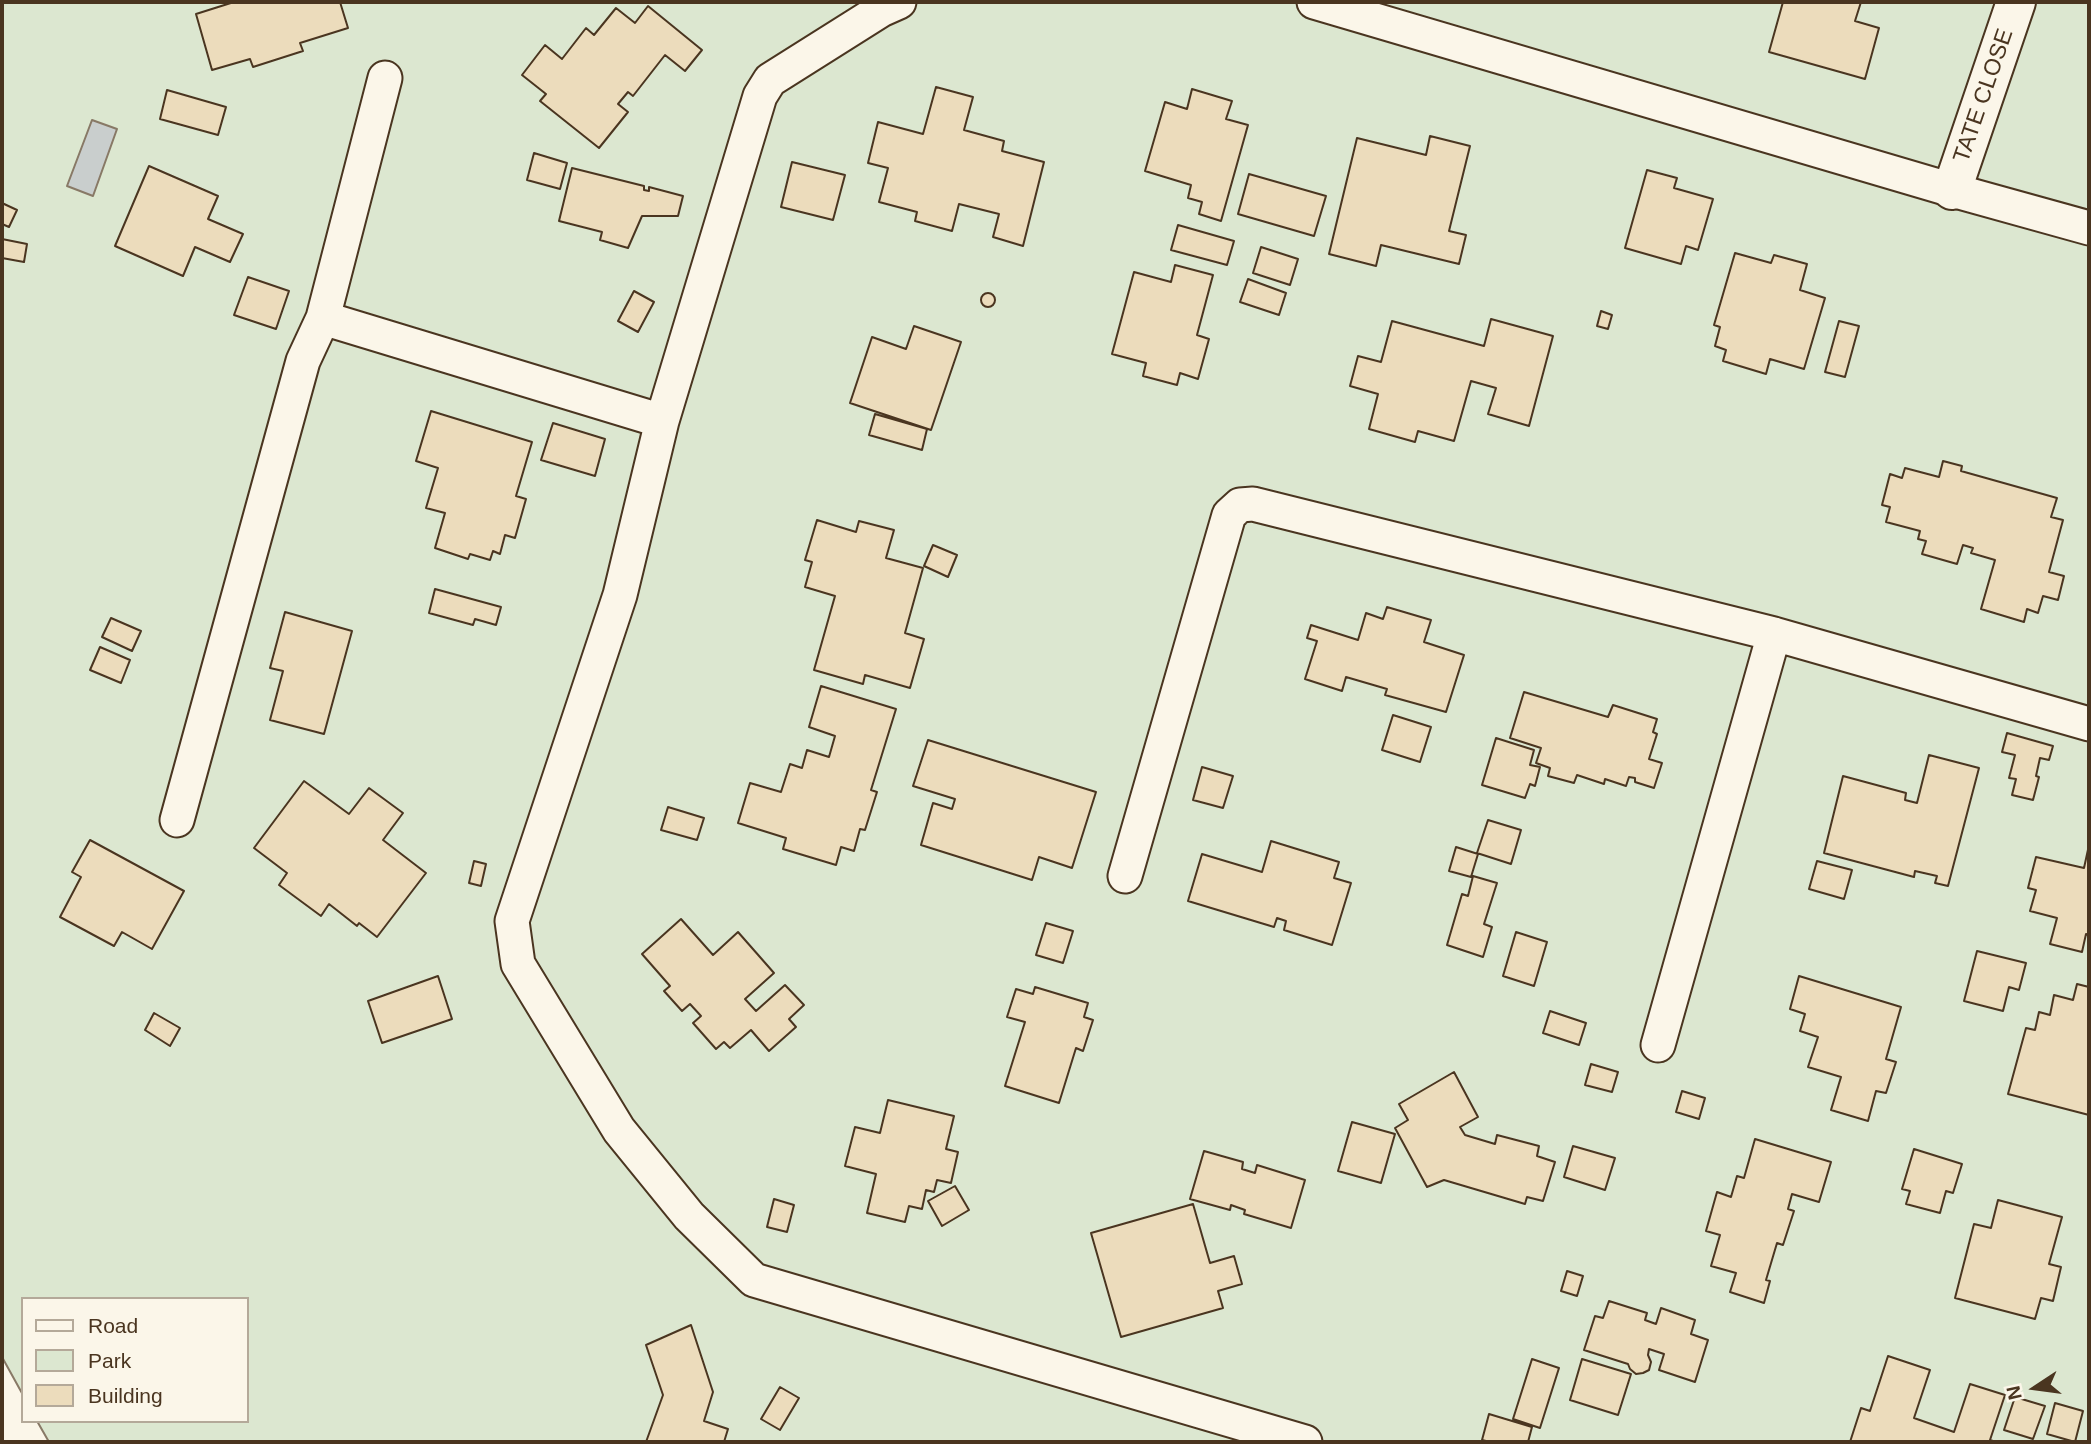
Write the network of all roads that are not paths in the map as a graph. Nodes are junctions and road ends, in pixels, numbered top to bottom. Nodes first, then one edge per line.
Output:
1 (1314, 2) edge
2 (2016, 2) edge
3 (886, 4) edge
4 (385, 78) dead end
5 (1952, 190) junction
6 (2089, 228) edge
7 (324, 318) junction
8 (662, 421) junction
9 (1774, 634) junction
10 (2089, 724) edge
11 (177, 820) dead end
12 (1125, 876) dead end
13 (1658, 1045) dead end
14 (1305, 1442) edge

1 - 5 street
2 - 5 street, TATE CLOSE
3 - 8 street
4 - 7 street
5 - 6 street
7 - 8 street
7 - 11 street
8 - 14 street
9 - 10 street
9 - 12 street
9 - 13 street

